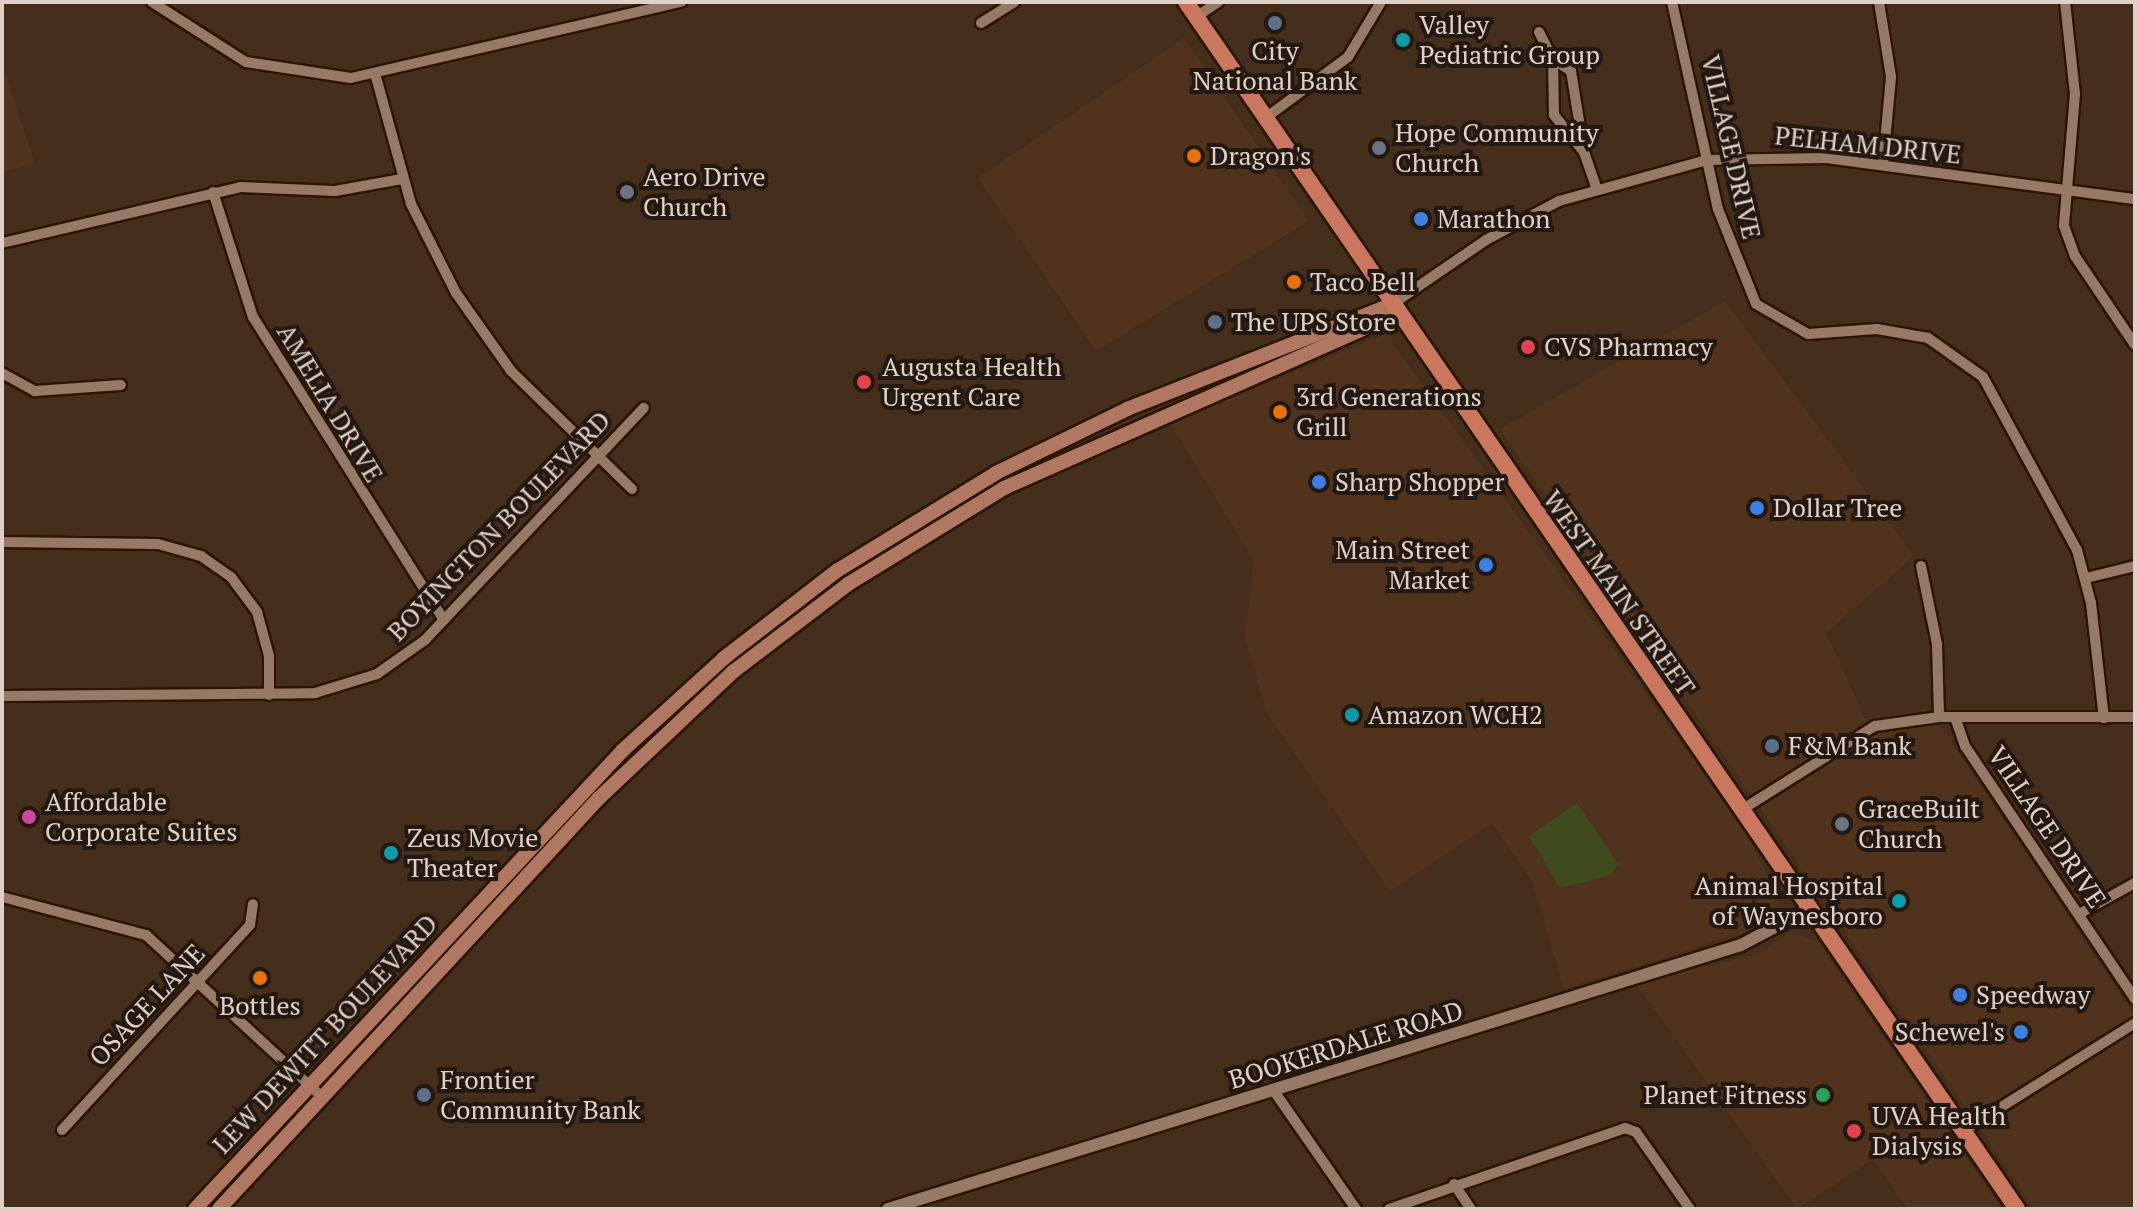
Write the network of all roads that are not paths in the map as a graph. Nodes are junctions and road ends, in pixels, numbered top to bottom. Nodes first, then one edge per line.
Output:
1 (152, 2) edge
2 (681, 2) edge
3 (1014, 2) edge
4 (1186, 2) edge
5 (1218, 2) edge
6 (1381, 2) edge
7 (1672, 2) edge
8 (1879, 2) edge
9 (2065, 2) edge
10 (1196, 17) junction
11 (981, 23) dead end
12 (1539, 32) dead end
13 (1553, 59) junction
14 (376, 77) junction
15 (1264, 119) junction
16 (1584, 152) junction
17 (1707, 160) junction
18 (1883, 164) junction
19 (402, 179) junction
20 (1596, 187) junction
21 (2067, 190) junction
22 (213, 192) junction
23 (2135, 199) edge
24 (2, 243) edge
25 (1391, 305) junction
26 (2135, 345) edge
27 (2, 373) edge
28 (121, 385) dead end
29 (644, 408) dead end
30 (598, 456) junction
31 (632, 489) dead end
32 (2, 542) edge
33 (1921, 566) dead end
34 (2135, 566) edge
35 (2086, 578) junction
36 (444, 620) junction
37 (269, 695) junction
38 (2, 696) edge
39 (1939, 717) junction
40 (1955, 717) junction
41 (2135, 717) edge
42 (2104, 718) junction
43 (623, 750) junction
44 (634, 762) junction
45 (1743, 809) junction
46 (2135, 883) edge
47 (2, 897) edge
48 (253, 904) dead end
49 (1811, 908) junction
50 (2079, 914) junction
51 (200, 981) junction
52 (2135, 999) edge
53 (2135, 1023) edge
54 (308, 1086) junction
55 (1274, 1091) junction
56 (323, 1098) junction
57 (62, 1130) dead end
58 (1963, 1131) junction
59 (1454, 1184) junction
60 (195, 1209) edge
61 (219, 1209) edge
62 (888, 1209) edge
63 (1356, 1209) edge
64 (1389, 1209) edge
65 (1471, 1209) edge
66 (1690, 1209) edge
67 (2017, 1209) edge

1 - 14 street
2 - 14 street
3 - 11 street
4 - 10 main road, WEST MAIN STREET
5 - 10 street
6 - 15 street
7 - 17 street, VILLAGE DRIVE
8 - 18 street
9 - 21 street
10 - 15 main road, WEST MAIN STREET
12 - 13 street
13 - 16 street
13 - 16 street
14 - 19 street
15 - 25 main road, WEST MAIN STREET
16 - 20 street
17 - 18 street, PELHAM DRIVE
17 - 20 street, PELHAM DRIVE
17 - 35 street, VILLAGE DRIVE
18 - 21 street, PELHAM DRIVE
19 - 22 street
19 - 30 street
20 - 25 street, PELHAM DRIVE
21 - 23 street, PELHAM DRIVE
21 - 26 street
22 - 24 street
22 - 36 street, AMELIA DRIVE
25 - 43 main road, LEW DEWITT BOULEVARD
25 - 44 main road, LEW DEWITT BOULEVARD
25 - 45 main road, WEST MAIN STREET
27 - 28 street
29 - 30 street, BOYINGTON BOULEVARD
30 - 31 street
30 - 36 street, BOYINGTON BOULEVARD
32 - 37 street
33 - 39 street
34 - 35 street
35 - 42 street, VILLAGE DRIVE
36 - 37 street, BOYINGTON BOULEVARD
37 - 38 street, BOYINGTON BOULEVARD
39 - 40 street
39 - 45 street
40 - 42 street
40 - 50 street, VILLAGE DRIVE
41 - 42 street
43 - 44 street
43 - 54 main road, LEW DEWITT BOULEVARD
44 - 56 main road, LEW DEWITT BOULEVARD
45 - 49 main road, WEST MAIN STREET
46 - 50 street
47 - 51 street
48 - 51 street, OSAGE LANE
49 - 55 street, BOOKERDALE ROAD
49 - 58 main road, WEST MAIN STREET
50 - 52 street, VILLAGE DRIVE
51 - 54 street
51 - 57 street, OSAGE LANE
53 - 58 street
54 - 56 street
54 - 60 main road, LEW DEWITT BOULEVARD
55 - 62 street, BOOKERDALE ROAD
55 - 63 street
56 - 61 main road, LEW DEWITT BOULEVARD
58 - 67 main road, WEST MAIN STREET
59 - 64 street
59 - 65 street
59 - 66 street

